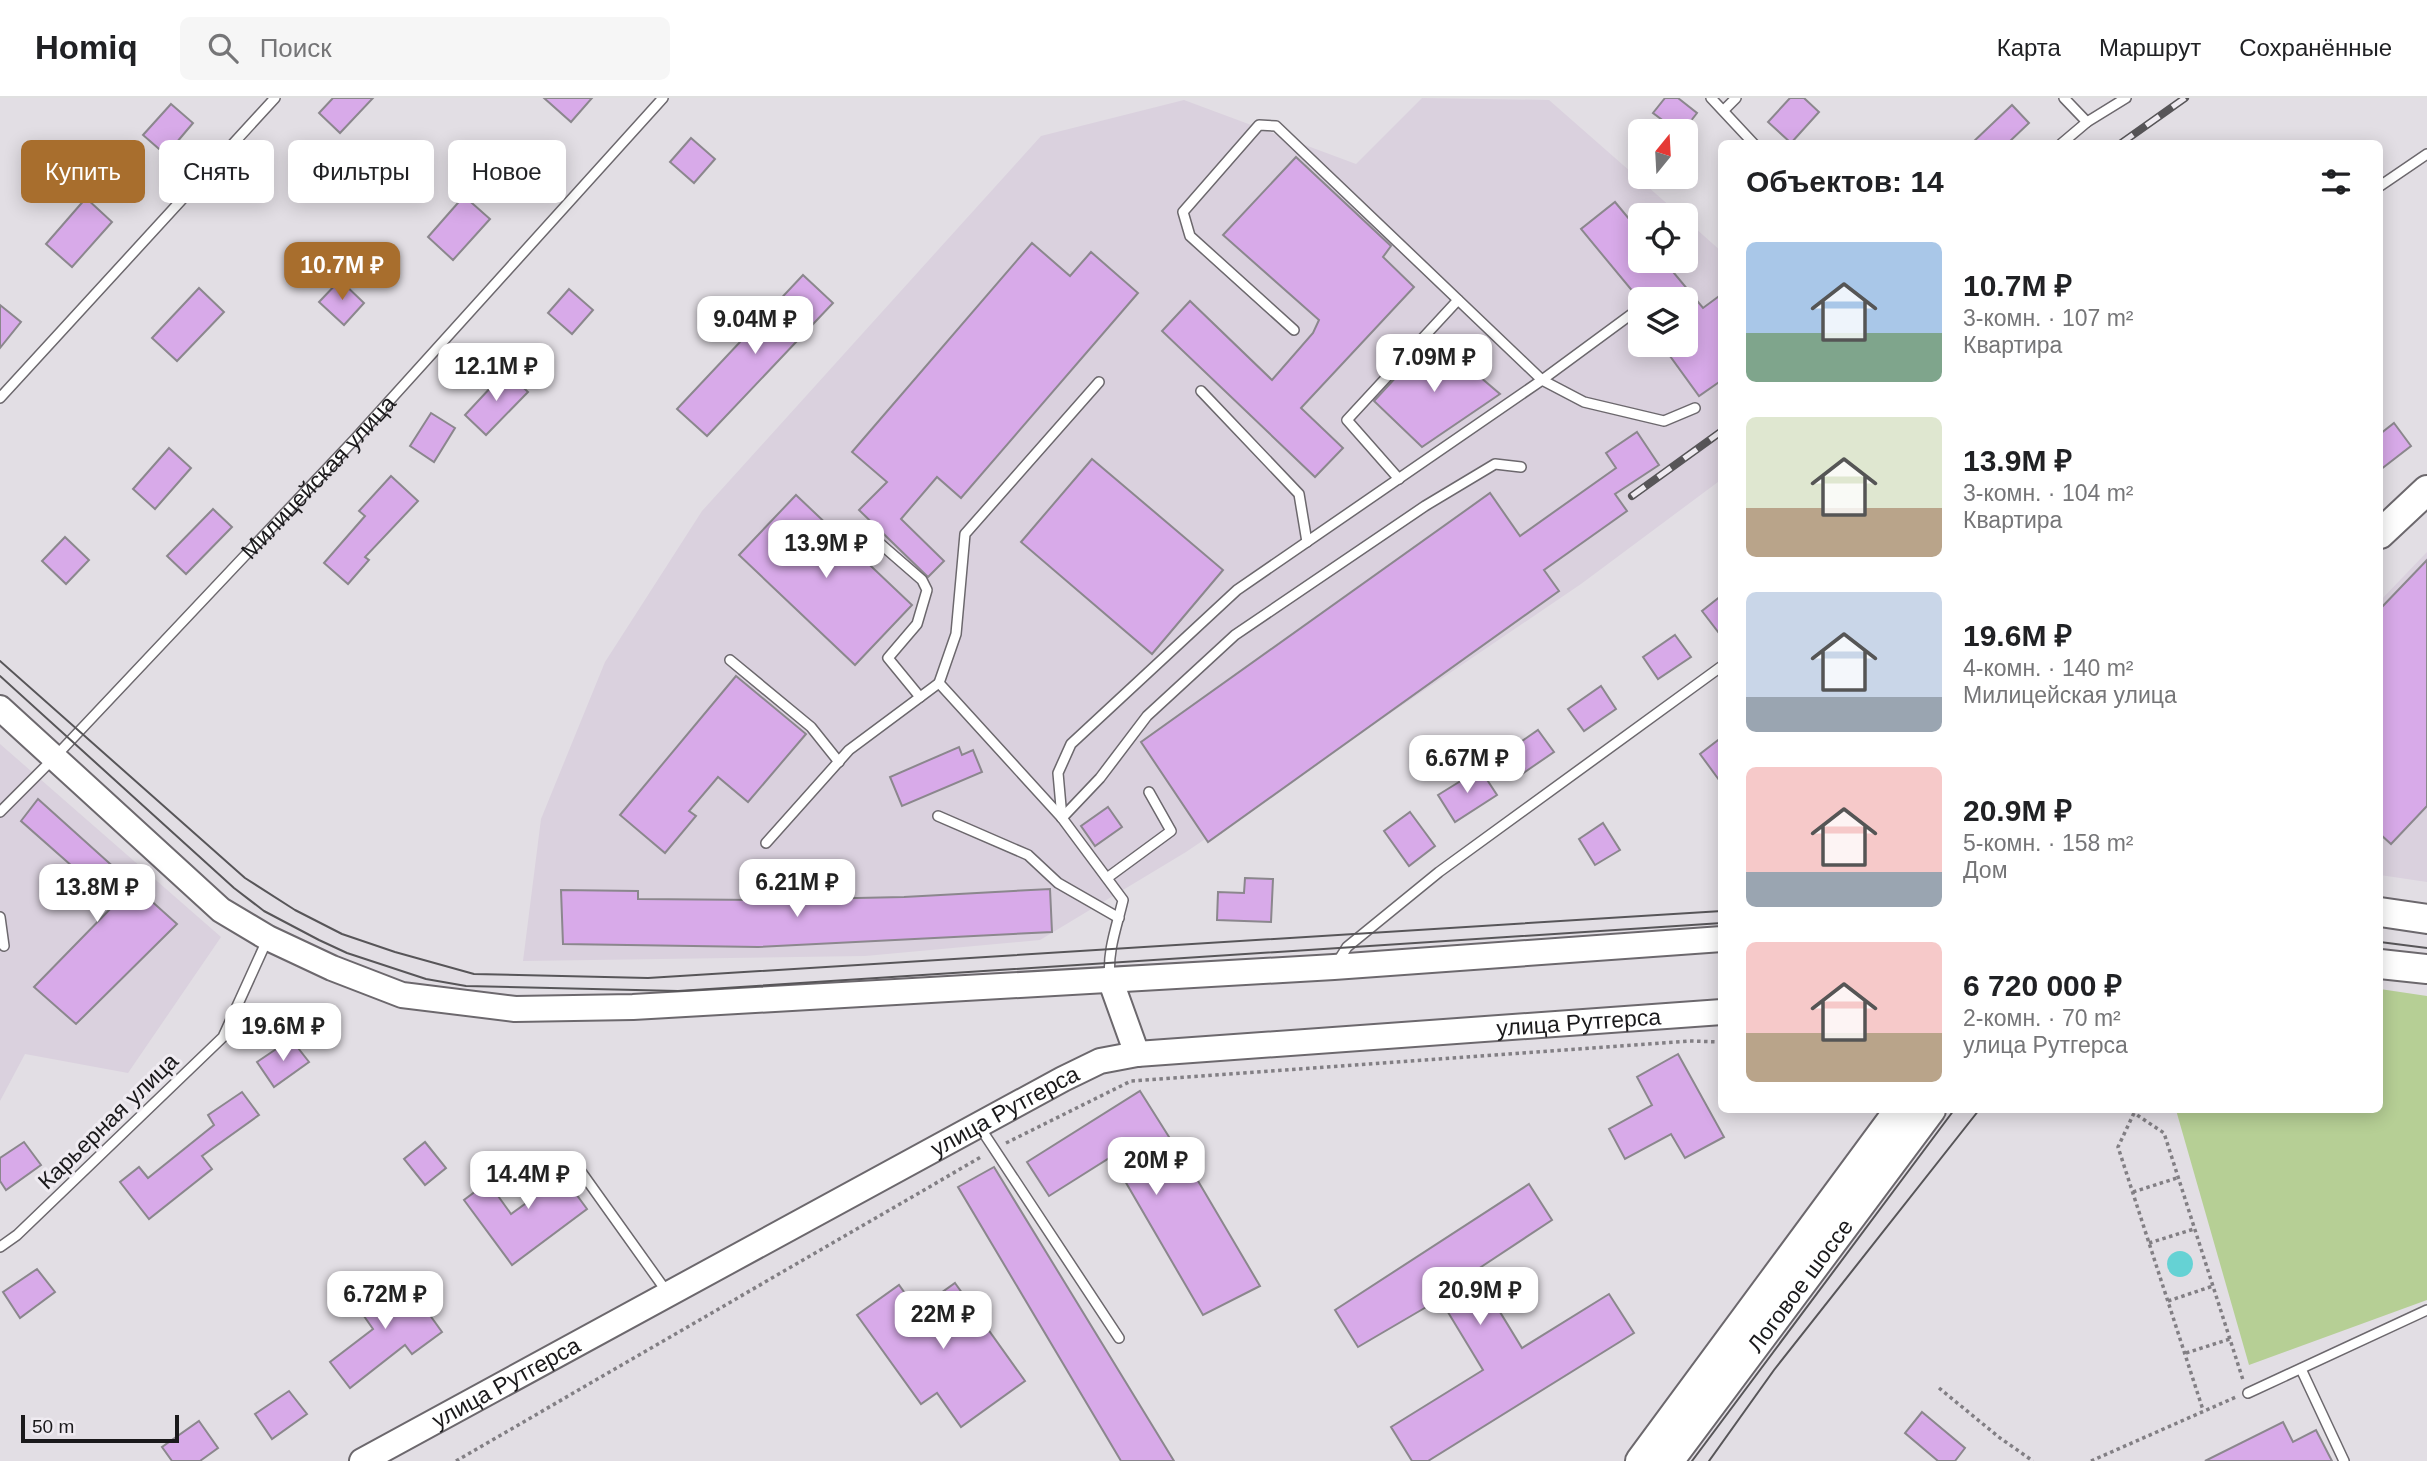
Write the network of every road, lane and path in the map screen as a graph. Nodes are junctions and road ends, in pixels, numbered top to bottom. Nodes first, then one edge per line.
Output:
1 (275, 98) edge
2 (663, 98) edge
3 (1711, 98) edge
4 (1736, 98) edge
5 (2064, 98) edge
6 (2126, 98) edge
7 (1724, 110) junction
8 (2087, 122) junction
9 (1750, 140) edge
10 (2066, 140) edge
11 (2427, 154) edge
12 (2383, 184) edge
13 (1458, 300) junction
14 (1628, 317) edge
15 (1294, 330) dead end
16 (1542, 380) junction
17 (1099, 382) dead end
18 (1200, 391) dead end
19 (0, 398) edge
20 (1695, 408) dead end
21 (1521, 467) dead end
22 (1399, 478) junction
23 (2427, 490) edge
24 (860, 527) dead end
25 (2383, 531) edge
26 (1307, 542) junction
27 (730, 660) dead end
28 (1718, 669) edge
29 (939, 683) junction
30 (920, 697) junction
31 (0, 708) edge
32 (54, 758) junction
33 (839, 762) junction
34 (1149, 792) dead end
35 (0, 812) edge
36 (938, 816) dead end
37 (1062, 818) junction
38 (766, 843) dead end
39 (1107, 878) junction
40 (2383, 912) edge
41 (0, 916) edge
42 (1119, 918) junction
43 (2427, 919) edge
44 (268, 938) junction
45 (1718, 939) edge
46 (4, 946) dead end
47 (2383, 964) edge
48 (1334, 968) junction
49 (2427, 969) edge
50 (1110, 979) junction
51 (1718, 1012) edge
52 (1718, 1042) edge
53 (1137, 1054) junction
54 (1897, 1113) edge
55 (1929, 1113) edge
56 (2133, 1113) edge
57 (2137, 1113) edge
58 (978, 1125) junction
59 (995, 1149) junction
60 (572, 1159) dead end
61 (2178, 1178) junction
62 (2133, 1192) junction
63 (2194, 1229) junction
64 (2149, 1243) junction
65 (0, 1247) edge
66 (2213, 1286) junction
67 (668, 1293) junction
68 (2168, 1301) junction
69 (2427, 1310) edge
70 (1119, 1338) dead end
71 (2230, 1339) junction
72 (2186, 1353) junction
73 (2301, 1368) junction
74 (1939, 1388) dead end
75 (2248, 1393) junction
76 (2203, 1410) junction
77 (362, 1461) edge
78 (456, 1461) edge
79 (1640, 1461) edge
80 (1669, 1461) edge
81 (2033, 1461) edge
82 (2091, 1461) edge
83 (2344, 1461) edge

1 - 19 lane
2 - 32 lane, Милицейская улица
3 - 7 lane
4 - 7 lane
5 - 8 lane
6 - 8 lane
7 - 9 lane
8 - 10 lane
11 - 12 lane
13 - 15 lane
13 - 16 lane
13 - 22 lane
14 - 16 lane
16 - 20 lane
16 - 22 lane
17 - 29 lane
18 - 26 lane
21 - 37 lane
22 - 26 lane
23 - 25 main road
24 - 30 lane
26 - 37 lane
27 - 33 lane
28 - 48 lane
29 - 30 lane
29 - 37 lane
30 - 33 lane
31 - 32 main road
32 - 35 lane, Милицейская улица
32 - 44 main road
33 - 38 lane
34 - 39 lane
36 - 42 lane
37 - 39 lane
39 - 42 lane
40 - 43 main road
41 - 46 lane
42 - 50 lane
44 - 50 main road
44 - 65 lane, Карьерная улица
45 - 48 main road
47 - 49 main road
48 - 50 main road
50 - 53 main road
51 - 53 main road, улица Рутгерса
52 - 59 path
53 - 58 main road, улица Рутгерса
54 - 79 main road, Логовое шоссе
55 - 80 main road, Логовое шоссе
56 - 62 path
57 - 61 path
58 - 59 lane
58 - 67 main road, улица Рутгерса
59 - 70 lane
59 - 78 path
60 - 67 lane
61 - 62 path
61 - 63 path
62 - 64 path
63 - 64 path
63 - 66 path
64 - 68 path
66 - 68 path
66 - 71 path
67 - 77 main road, улица Рутгерса
68 - 72 path
69 - 73 lane
71 - 72 path
71 - 75 path
72 - 76 path
73 - 75 lane
73 - 83 lane
74 - 81 path
75 - 76 path
76 - 82 path

